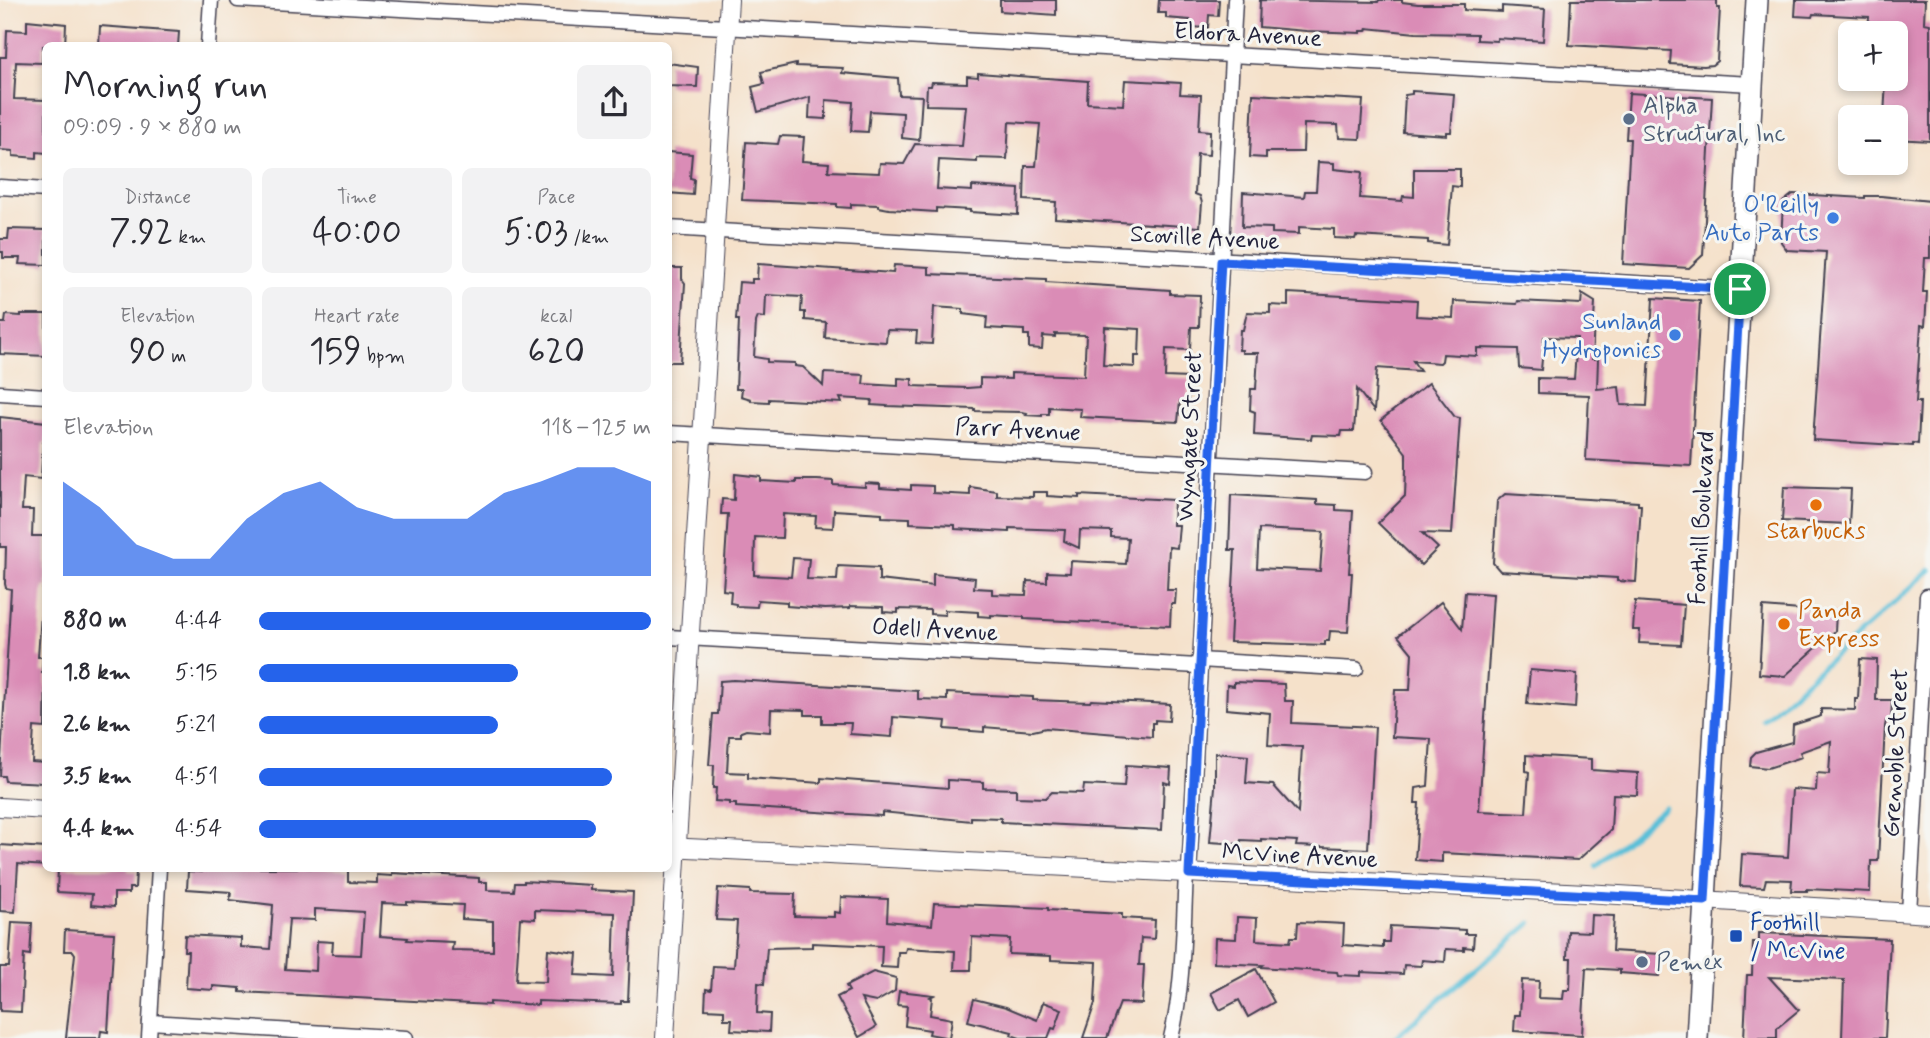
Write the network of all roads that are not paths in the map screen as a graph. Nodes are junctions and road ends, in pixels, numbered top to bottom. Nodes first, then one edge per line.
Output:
1 (211, 0) edge
2 (238, 0) edge
3 (729, 0) edge
4 (1235, 0) edge
5 (1757, 0) edge
6 (727, 27) junction
7 (208, 42) edge
8 (1232, 55) junction
9 (1752, 84) junction
10 (0, 187) edge
11 (42, 190) edge
12 (672, 228) edge
13 (715, 230) junction
14 (1221, 261) junction
15 (1740, 289) junction
16 (0, 393) edge
17 (42, 396) edge
18 (672, 433) edge
19 (702, 435) junction
20 (1211, 463) junction
21 (1364, 472) dead end
22 (1927, 596) dead end
23 (672, 637) edge
24 (689, 638) junction
25 (1198, 663) junction
26 (1356, 669) dead end
27 (0, 807) edge
28 (42, 810) edge
29 (673, 847) edge
30 (672, 871) edge
31 (159, 872) edge
32 (672, 872) edge
33 (1187, 874) junction
34 (1705, 901) junction
35 (1909, 913) junction
36 (1930, 914) edge
37 (150, 1022) junction
38 (149, 1038) edge
39 (406, 1038) edge
40 (665, 1038) edge
41 (1171, 1038) edge
42 (1697, 1038) edge

1 - 7 street
2 - 6 street, Eldora Avenue
3 - 6 street
4 - 8 street, Wyngate Street
5 - 9 main road, Foothill Boulevard
6 - 8 street, Eldora Avenue
6 - 13 street
8 - 9 street, Eldora Avenue
8 - 14 street, Wyngate Street
9 - 15 main road, Foothill Boulevard
10 - 11 street
12 - 13 street, Scoville Avenue
13 - 14 street, Scoville Avenue
13 - 19 street
14 - 15 street, Scoville Avenue
14 - 20 street, Wyngate Street
15 - 34 main road, Foothill Boulevard
16 - 17 street
18 - 19 street, Parr Avenue
19 - 20 street, Parr Avenue
19 - 24 street
20 - 21 street, Parr Avenue
20 - 25 street, Wyngate Street
22 - 35 street, Grenoble Street
23 - 24 street, Odell Avenue
24 - 25 street, Odell Avenue
24 - 29 street
25 - 26 street, Odell Avenue
25 - 33 street, Wyngate Street
27 - 28 street
29 - 30 street
29 - 33 street, McVine Avenue
31 - 37 street
32 - 40 street
33 - 34 street, McVine Avenue
33 - 41 street, Wyngate Street
34 - 35 street, McVine Avenue
34 - 42 main road, Foothill Boulevard
35 - 36 street, McVine Avenue
37 - 38 street
37 - 39 street

